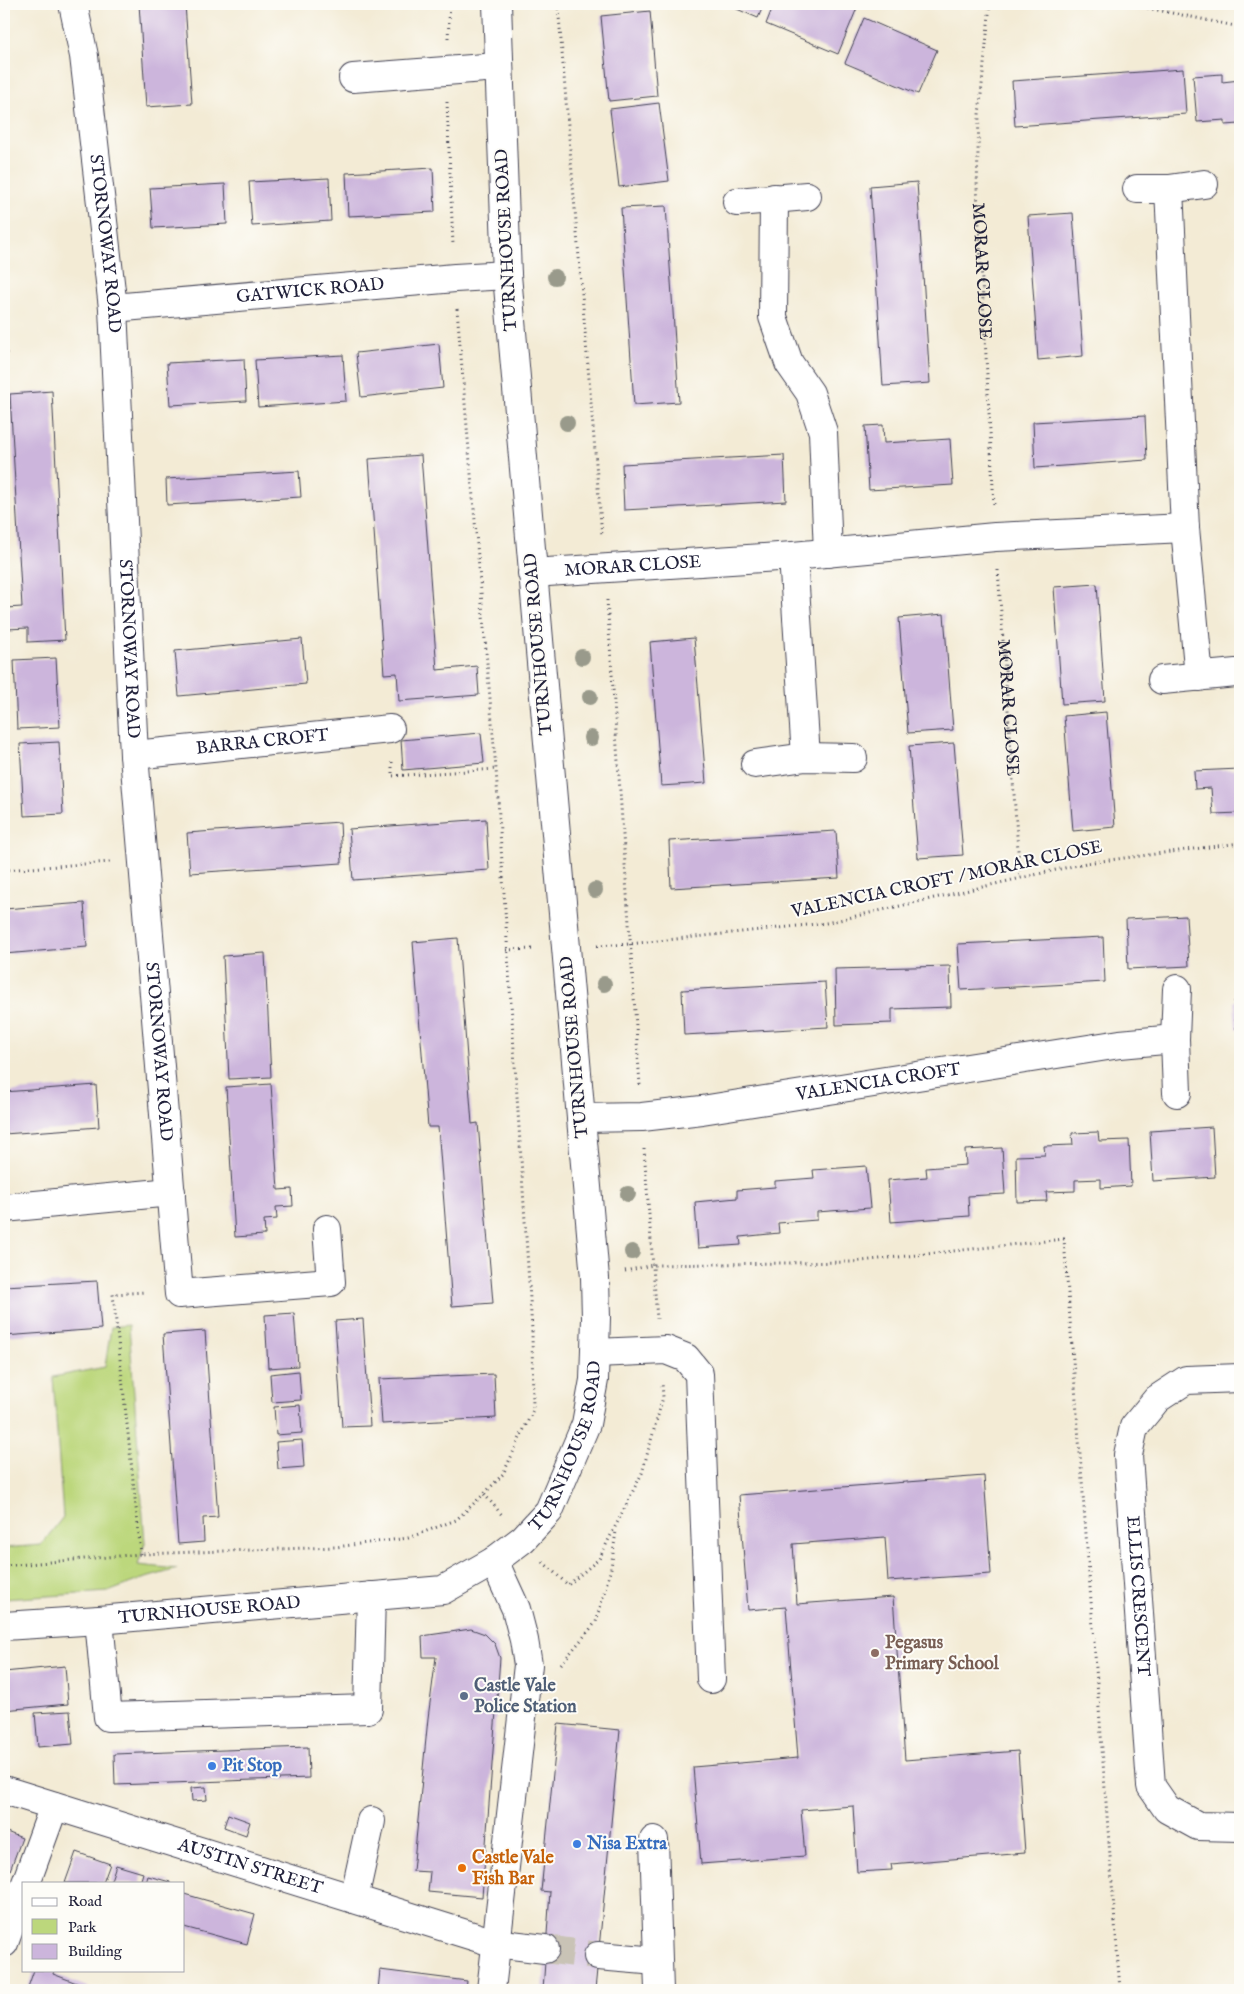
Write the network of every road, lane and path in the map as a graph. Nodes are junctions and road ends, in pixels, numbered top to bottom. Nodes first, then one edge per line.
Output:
1 (73, 4) edge
2 (450, 4) edge
3 (497, 4) edge
4 (558, 4) edge
5 (990, 4) edge
6 (1128, 4) edge
7 (1240, 27) edge
8 (498, 67) junction
9 (446, 72) junction
10 (353, 78) dead end
11 (1204, 184) dead end
12 (1137, 189) dead end
13 (1169, 189) junction
14 (807, 196) dead end
15 (774, 198) junction
16 (737, 202) dead end
17 (507, 275) junction
18 (455, 278) junction
19 (113, 308) junction
20 (1185, 528) junction
21 (995, 537) junction
22 (828, 553) junction
23 (793, 556) junction
24 (605, 568) junction
25 (532, 573) junction
26 (1236, 673) dead end
27 (1199, 677) junction
28 (1162, 680) dead end
29 (390, 729) joint
30 (134, 755) junction
31 (806, 757) junction
32 (853, 758) dead end
33 (755, 764) dead end
34 (496, 769) junction
35 (1240, 842) edge
36 (143, 859) junction
37 (4, 870) edge
38 (1020, 878) junction
39 (629, 944) junction
40 (1177, 989) dead end
41 (1176, 1039) junction
42 (1177, 1093) dead end
43 (642, 1116) junction
44 (581, 1118) junction
45 (171, 1192) junction
46 (4, 1208) edge
47 (328, 1229) dead end
48 (653, 1265) junction
49 (595, 1278) junction
50 (180, 1294) junction
51 (660, 1349) junction
52 (595, 1353) junction
53 (1240, 1378) edge
54 (484, 1494) junction
55 (616, 1528) junction
56 (523, 1539) junction
57 (141, 1554) junction
58 (494, 1560) junction
59 (4, 1566) edge
60 (371, 1596) junction
61 (99, 1620) junction
62 (4, 1626) edge
63 (559, 1667) dead end
64 (710, 1679) dead end
65 (4, 1790) edge
66 (54, 1806) junction
67 (371, 1821) dead end
68 (1240, 1827) edge
69 (654, 1840) dead end
70 (26, 1882) edge
71 (22, 1894) edge
72 (354, 1899) junction
73 (4, 1943) edge
74 (495, 1943) junction
75 (545, 1949) tunnel mouth
76 (598, 1956) tunnel mouth
77 (658, 1961) junction
78 (491, 1990) edge
79 (659, 1990) edge
80 (1120, 1990) edge

1 - 19 street, STORNOWAY ROAD
2 - 9 path
3 - 8 street, TURNHOUSE ROAD
4 - 24 path
5 - 21 path, MORAR CLOSE
6 - 7 path
8 - 9 street
8 - 17 street, TURNHOUSE ROAD
9 - 10 street
9 - 18 path
11 - 13 street
12 - 13 street
13 - 20 street
14 - 15 street
15 - 16 street
15 - 22 street
17 - 18 street, GATWICK ROAD
17 - 25 street, TURNHOUSE ROAD
18 - 19 street, GATWICK ROAD
18 - 34 path
19 - 30 street, STORNOWAY ROAD
20 - 21 street, MORAR CLOSE
20 - 27 street
21 - 22 street, MORAR CLOSE
21 - 38 path, MORAR CLOSE
22 - 23 street, MORAR CLOSE
23 - 24 street, MORAR CLOSE
23 - 31 street
24 - 25 street, MORAR CLOSE
24 - 39 path
25 - 44 street, TURNHOUSE ROAD
26 - 27 street
27 - 28 street
29 - 30 street, BARRA CROFT
29 - 34 path
30 - 36 street, STORNOWAY ROAD
31 - 32 street
31 - 33 street
34 - 54 path
35 - 38 path, VALENCIA CROFT / MORAR CLOSE
36 - 37 path
36 - 45 street, STORNOWAY ROAD
38 - 39 path, VALENCIA CROFT / MORAR CLOSE
39 - 43 path
40 - 41 street
41 - 42 street
41 - 43 street, VALENCIA CROFT
43 - 44 street, VALENCIA CROFT
43 - 48 path
44 - 49 street, TURNHOUSE ROAD
45 - 46 street
45 - 50 street, STORNOWAY ROAD
47 - 50 street
48 - 49 path
48 - 51 path
48 - 80 path
49 - 52 street, TURNHOUSE ROAD
50 - 57 path
51 - 52 street
51 - 55 path
51 - 64 street
52 - 56 street, TURNHOUSE ROAD
53 - 68 street, ELLIS CRESCENT
54 - 56 path
54 - 57 path
55 - 56 path
55 - 63 path
56 - 58 street, TURNHOUSE ROAD
57 - 59 path
58 - 60 street, TURNHOUSE ROAD
58 - 74 street
60 - 61 street, TURNHOUSE ROAD
60 - 61 street
61 - 62 street, TURNHOUSE ROAD
65 - 66 street, AUSTIN STREET
66 - 70 street
66 - 72 street, AUSTIN STREET
67 - 72 street
69 - 77 street
71 - 73 street
72 - 74 street, AUSTIN STREET
74 - 75 street, AUSTIN STREET
74 - 78 street
76 - 77 street
77 - 79 street

